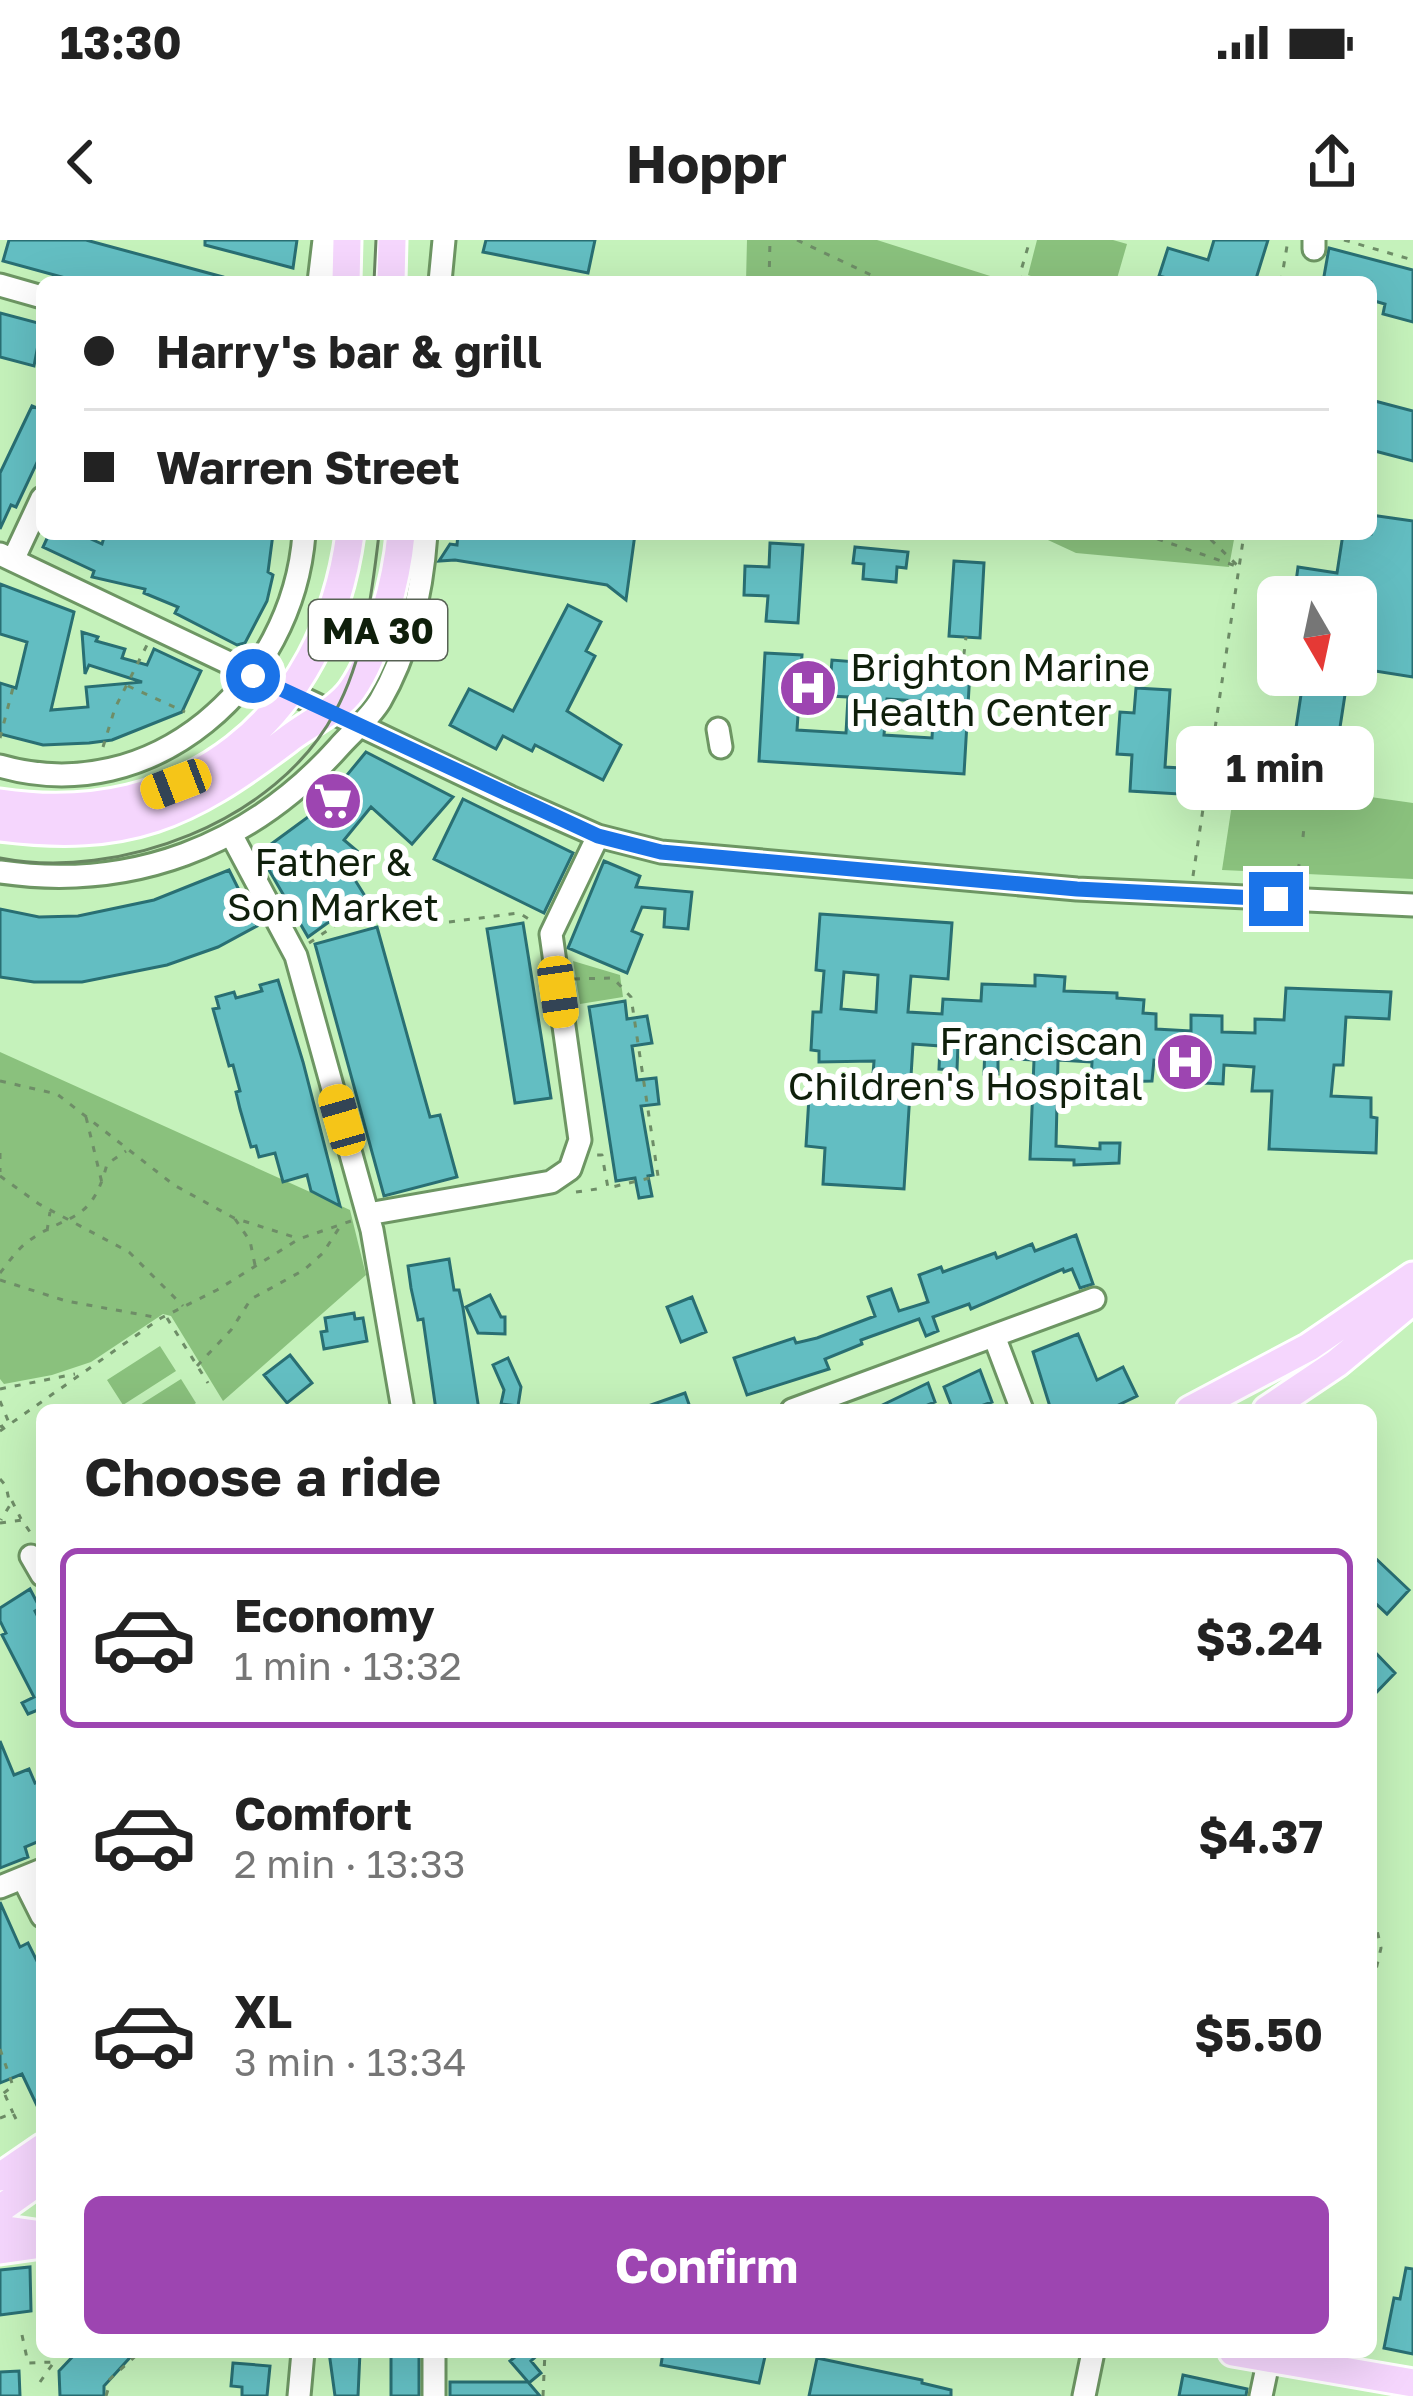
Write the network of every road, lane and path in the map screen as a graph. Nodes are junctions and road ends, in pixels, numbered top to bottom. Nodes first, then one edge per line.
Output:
1 (324, 240) edge
2 (347, 240) edge
3 (392, 240) edge
4 (444, 240) edge
5 (770, 240) edge
6 (797, 240) edge
7 (1030, 240) edge
8 (1288, 240) edge
9 (1344, 240) edge
10 (1413, 260) edge
11 (320, 276) edge
12 (346, 276) edge
13 (391, 276) edge
14 (441, 276) edge
15 (769, 276) edge
16 (873, 276) edge
17 (1020, 276) edge
18 (1282, 276) edge
19 (0, 285) edge
20 (36, 295) edge
21 (36, 508) edge
22 (303, 540) edge
23 (349, 540) edge
24 (400, 540) edge
25 (425, 540) edge
26 (1160, 540) edge
27 (1211, 540) edge
28 (1243, 540) edge
29 (6, 556) edge
30 (1239, 567) junction
31 (966, 637) dead end
32 (147, 643) dead end
33 (962, 670) dead end
34 (253, 676) junction
35 (15, 680) dead end
36 (127, 685) junction
37 (289, 693) junction
38 (327, 711) junction
39 (186, 712) dead end
40 (359, 726) junction
41 (0, 738) edge
42 (103, 747) dead end
43 (0, 766) edge
44 (1311, 785) dead end
45 (1309, 798) dead end
46 (0, 803) edge
47 (0, 827) edge
48 (1304, 827) dead end
49 (232, 836) junction
50 (598, 836) junction
51 (1303, 836) dead end
52 (1300, 860) dead end
53 (1298, 870) dead end
54 (0, 872) edge
55 (1192, 879) dead end
56 (392, 887) dead end
57 (1413, 905) edge
58 (449, 922) dead end
59 (539, 924) dead end
60 (308, 944) dead end
61 (567, 980) dead end
62 (0, 1081) edge
63 (86, 1115) junction
64 (128, 1150) junction
65 (0, 1153) edge
66 (594, 1156) dead end
67 (0, 1174) edge
68 (102, 1183) junction
69 (608, 1188) junction
70 (576, 1192) dead end
71 (50, 1210) junction
72 (362, 1217) junction
73 (234, 1218) junction
74 (70, 1221) junction
75 (342, 1223) junction
76 (47, 1232) junction
77 (298, 1239) junction
78 (256, 1267) junction
79 (0, 1276) edge
80 (1413, 1276) edge
81 (1094, 1300) dead end
82 (1413, 1300) edge
83 (183, 1306) junction
84 (164, 1317) junction
85 (994, 1336) junction
86 (197, 1366) junction
87 (80, 1372) junction
88 (208, 1383) dead end
89 (0, 1389) edge
90 (0, 1401) edge
91 (402, 1404) edge
92 (808, 1404) edge
93 (1020, 1404) edge
94 (1201, 1404) edge
95 (1276, 1404) edge
96 (9, 1423) junction
97 (0, 1429) edge
98 (0, 1479) edge
99 (8, 1494) junction
100 (22, 1520) junction
101 (0, 1522) edge
102 (36, 1556) edge
103 (33, 1874) edge
104 (0, 1886) edge
105 (1377, 1930) edge
106 (1377, 1965) edge
107 (0, 2049) edge
108 (2, 2094) edge
109 (0, 2118) edge
110 (36, 2152) edge
111 (0, 2177) edge
112 (36, 2183) edge
113 (0, 2209) edge
114 (0, 2229) edge
115 (36, 2234) edge
116 (36, 2245) edge
117 (0, 2251) edge
118 (22, 2335) dead end
119 (54, 2358) edge
120 (134, 2358) edge
121 (302, 2358) edge
122 (434, 2358) edge
123 (545, 2358) edge
124 (1092, 2358) edge
125 (1269, 2358) joint
126 (54, 2362) junction
127 (40, 2382) dead end
128 (1413, 2383) edge
129 (106, 2396) edge
130 (299, 2396) edge
131 (434, 2396) edge
132 (543, 2396) edge
133 (1084, 2396) edge
134 (1261, 2396) edge

1 - 11 street
2 - 12 main road
3 - 13 main road
4 - 14 street
5 - 15 path
6 - 16 path
7 - 17 path
8 - 18 path
9 - 10 path
19 - 20 street
21 - 29 street
22 - 34 street
23 - 37 main road, MA 30
24 - 38 main road, MA 30
25 - 40 street
26 - 30 path
27 - 30 path
28 - 30 path
29 - 34 street
30 - 55 path
31 - 33 path
32 - 36 path
34 - 37 street
34 - 43 street
35 - 41 path
36 - 39 path
36 - 42 path
37 - 38 street
37 - 46 main road, MA 30
38 - 40 street
38 - 47 main road, MA 30
40 - 49 street
40 - 50 street
44 - 45 path
48 - 51 path
49 - 54 street
49 - 72 street
50 - 57 street
50 - 72 street
52 - 53 path
56 - 60 path
58 - 59 path
61 - 69 path
62 - 63 path
63 - 64 path
63 - 68 path
64 - 68 path
64 - 73 path
65 - 67 path
66 - 69 path
67 - 71 path
68 - 74 path
69 - 70 path
71 - 74 path
71 - 76 path
72 - 75 path
72 - 91 street
73 - 77 path
73 - 78 path
74 - 76 path
74 - 83 path
75 - 77 path
75 - 86 path
76 - 79 path
77 - 78 path
78 - 83 path
79 - 84 path
80 - 94 main road
81 - 85 street
82 - 95 main road
83 - 84 path
84 - 86 path
84 - 87 path
85 - 92 street
85 - 93 street
86 - 88 path
87 - 89 path
87 - 96 path
90 - 96 path
96 - 97 path
98 - 99 path
99 - 100 path
99 - 101 path
100 - 101 path
100 - 102 path
103 - 104 street
105 - 106 path
107 - 108 path
108 - 109 path
110 - 111 main road
112 - 113 main road
114 - 115 main road
116 - 117 main road
118 - 126 path
119 - 126 path
120 - 129 path
121 - 130 street
122 - 131 street
123 - 132 path
124 - 133 street
125 - 128 main road
125 - 134 street
126 - 127 path

